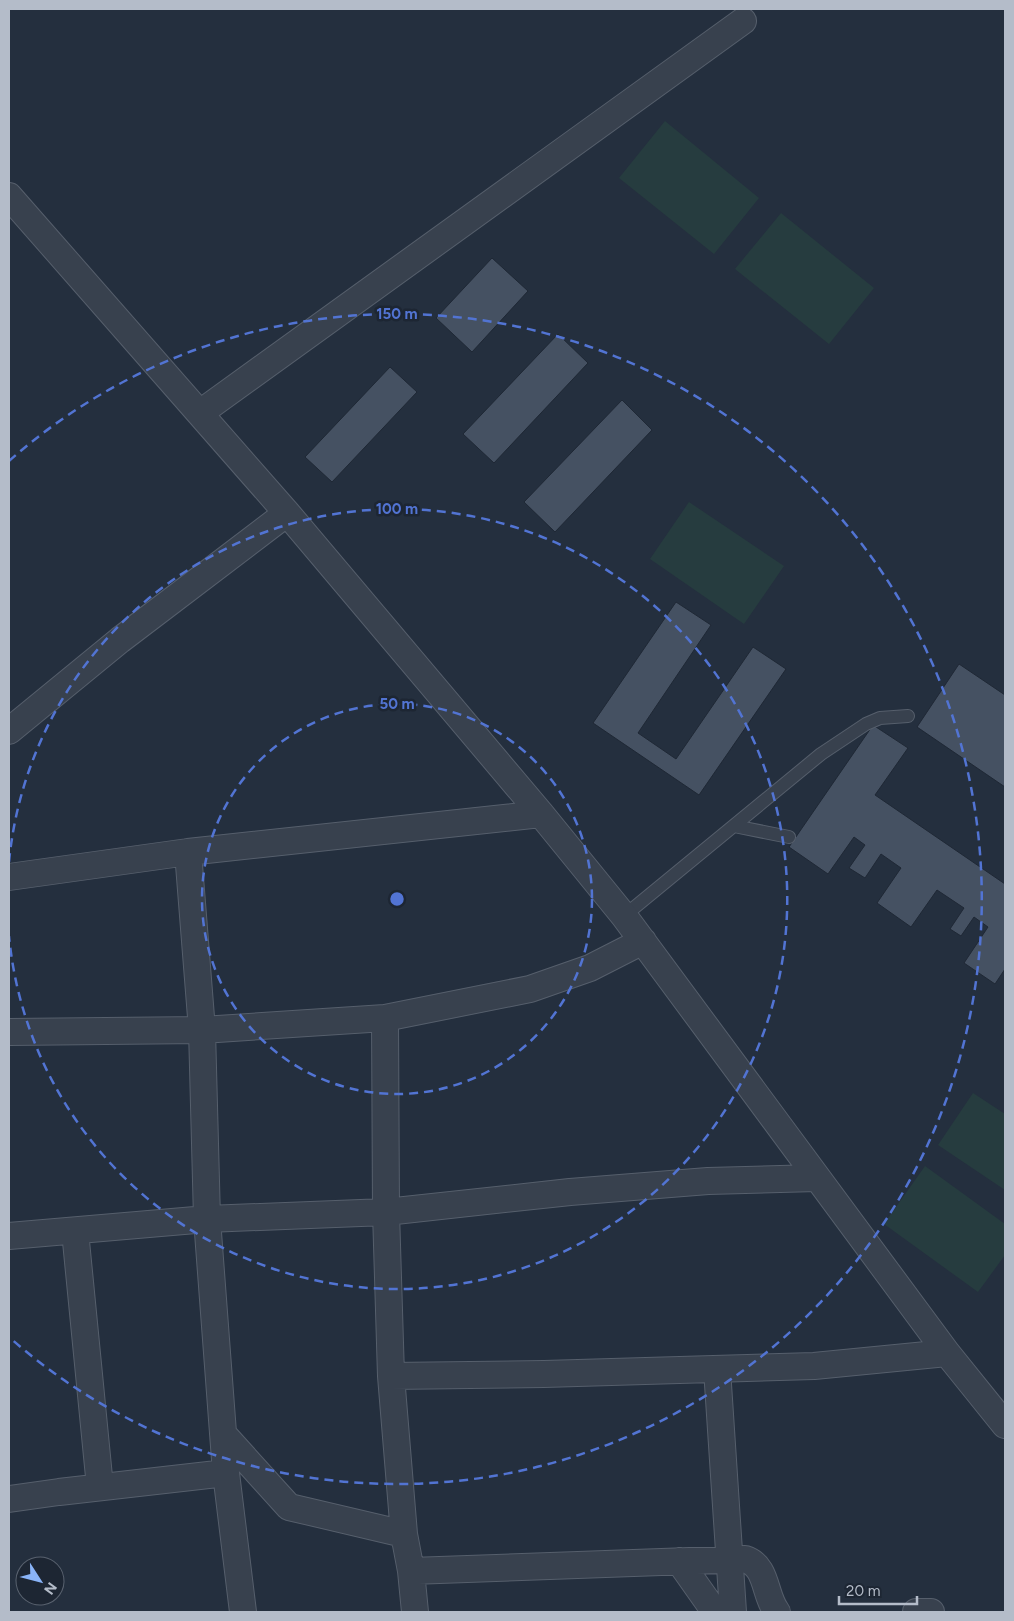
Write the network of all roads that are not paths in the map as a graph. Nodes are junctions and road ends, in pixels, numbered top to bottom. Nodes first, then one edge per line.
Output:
1 (743, 21) dead end
2 (9, 196) edge
3 (200, 413) junction
4 (287, 513) junction
5 (908, 716) dead end
6 (9, 730) edge
7 (541, 814) junction
8 (734, 826) junction
9 (789, 837) dead end
10 (188, 852) junction
11 (9, 877) edge
12 (624, 916) junction
13 (643, 941) junction
14 (385, 1018) junction
15 (202, 1030) junction
16 (9, 1032) edge
17 (817, 1178) junction
18 (386, 1212) junction
19 (207, 1219) junction
20 (75, 1231) junction
21 (9, 1236) edge
22 (947, 1353) junction
23 (717, 1369) junction
24 (391, 1376) junction
25 (1005, 1425) edge
26 (223, 1434) junction
27 (226, 1473) junction
28 (100, 1487) junction
29 (9, 1499) edge
30 (404, 1534) junction
31 (730, 1558) junction
32 (679, 1561) junction
33 (411, 1571) junction
34 (243, 1612) edge
35 (415, 1612) edge
36 (715, 1612) edge
37 (733, 1612) edge
38 (777, 1612) edge
39 (916, 1612) edge
40 (931, 1612) edge

1 - 3 street
2 - 3 street
3 - 4 street
4 - 6 street
4 - 7 street
5 - 8 lane
7 - 10 street
7 - 12 street
8 - 9 lane
8 - 12 lane
10 - 11 street
10 - 15 street
12 - 13 street
13 - 14 street
13 - 17 street
14 - 15 street
14 - 18 street
15 - 16 street
15 - 19 street
17 - 18 street
17 - 22 street
18 - 19 street
18 - 24 street
19 - 20 street
19 - 26 street
20 - 21 street
20 - 28 street
22 - 23 street
22 - 25 street
23 - 24 street
23 - 31 street
24 - 30 street
26 - 27 street
26 - 30 street
27 - 28 street
27 - 34 street
28 - 29 street
30 - 33 street
31 - 32 street
31 - 37 street
31 - 38 street
32 - 33 street
32 - 36 street
33 - 35 street
39 - 40 street

